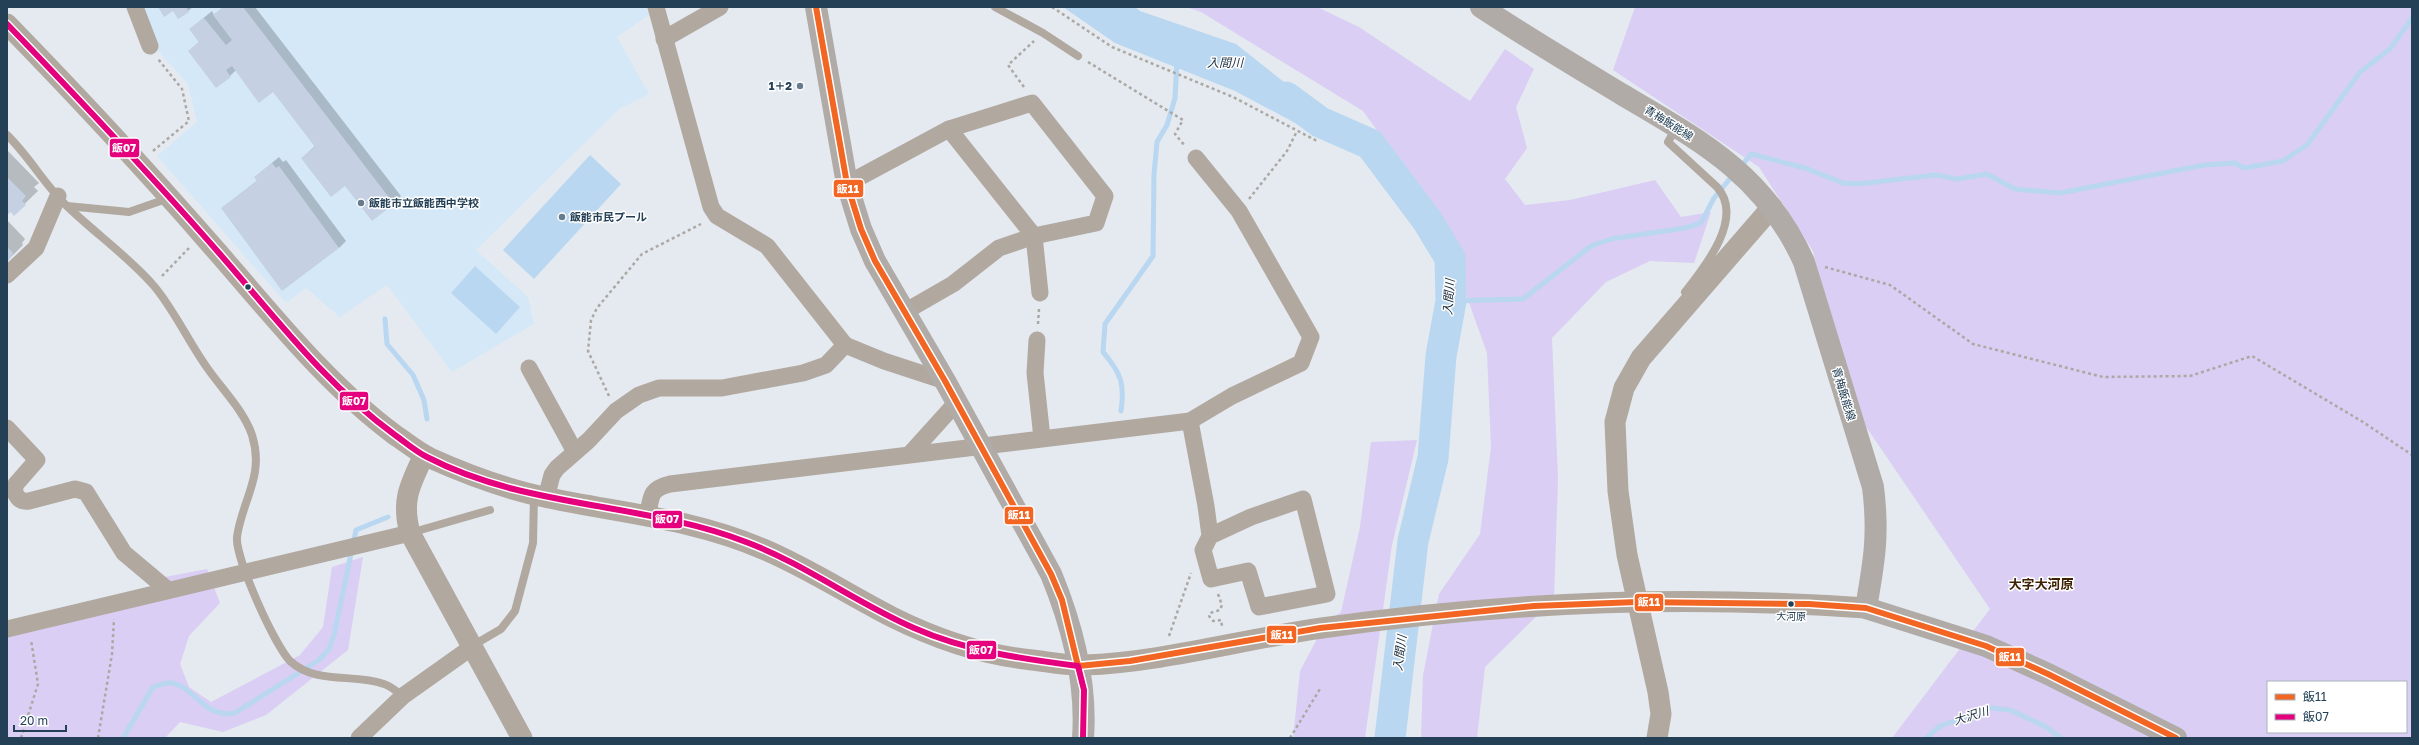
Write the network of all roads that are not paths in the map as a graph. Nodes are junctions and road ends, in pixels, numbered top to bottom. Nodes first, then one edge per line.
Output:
1 (135, 7) edge
2 (656, 7) edge
3 (720, 7) edge
4 (816, 7) edge
5 (996, 7) edge
6 (1481, 7) edge
7 (7, 24) edge
8 (664, 39) junction
9 (150, 46) road end
10 (1078, 56) road end
11 (1677, 127) junction
12 (949, 129) junction
13 (7, 135) edge
14 (1196, 158) road end
15 (847, 184) junction
16 (170, 197) junction
17 (62, 201) junction
18 (1772, 207) junction
19 (1034, 236) junction
20 (7, 275) edge
21 (1040, 293) road end
22 (1678, 307) junction
23 (906, 311) junction
24 (1037, 340) road end
25 (844, 345) junction
26 (529, 368) dead end
27 (945, 381) junction
28 (957, 402) junction
29 (1190, 421) junction
30 (7, 428) edge
31 (1042, 438) junction
32 (982, 446) junction
33 (575, 452) junction
34 (910, 454) junction
35 (424, 455) junction
36 (540, 496) junction
37 (490, 510) dead end
38 (648, 515) junction
39 (410, 533) junction
40 (1206, 543) junction
41 (245, 572) junction
42 (168, 590) junction
43 (1637, 602) junction
44 (1866, 608) junction
45 (7, 629) edge
46 (472, 647) junction
47 (1078, 666) junction
48 (403, 696) junction
49 (359, 738) edge
50 (522, 738) edge
51 (1083, 738) edge
52 (1657, 738) edge
53 (2176, 738) edge

1 - 9 street
2 - 8 street
3 - 8 street
4 - 15 main road
5 - 10 lane
6 - 11 main road, 青梅飯能線
7 - 16 street
8 - 25 street
11 - 18 main road, 青梅飯能線
11 - 22 lane
12 - 15 street
12 - 19 street
12 - 19 street
13 - 17 lane
14 - 29 street
15 - 23 main road
16 - 17 lane
16 - 35 street
17 - 20 street
17 - 41 lane
18 - 22 street
18 - 44 main road, 青梅飯能線
19 - 21 street
19 - 23 street
22 - 43 street
23 - 27 main road
24 - 31 street
25 - 27 street
25 - 33 street
26 - 33 street
27 - 28 main road
28 - 32 main road
28 - 34 street
29 - 31 street
29 - 40 street
30 - 42 street
31 - 32 street
32 - 34 street
32 - 47 main road
33 - 36 street
34 - 38 street
35 - 36 street
35 - 39 street
36 - 38 street
36 - 46 lane
37 - 39 lane
38 - 47 street
39 - 41 street
39 - 46 street
40 - 40 street
41 - 42 street
41 - 48 lane
42 - 45 street
43 - 44 street
43 - 47 street
43 - 52 street
44 - 53 main road
46 - 48 street
46 - 50 street
47 - 51 main road
48 - 49 street

